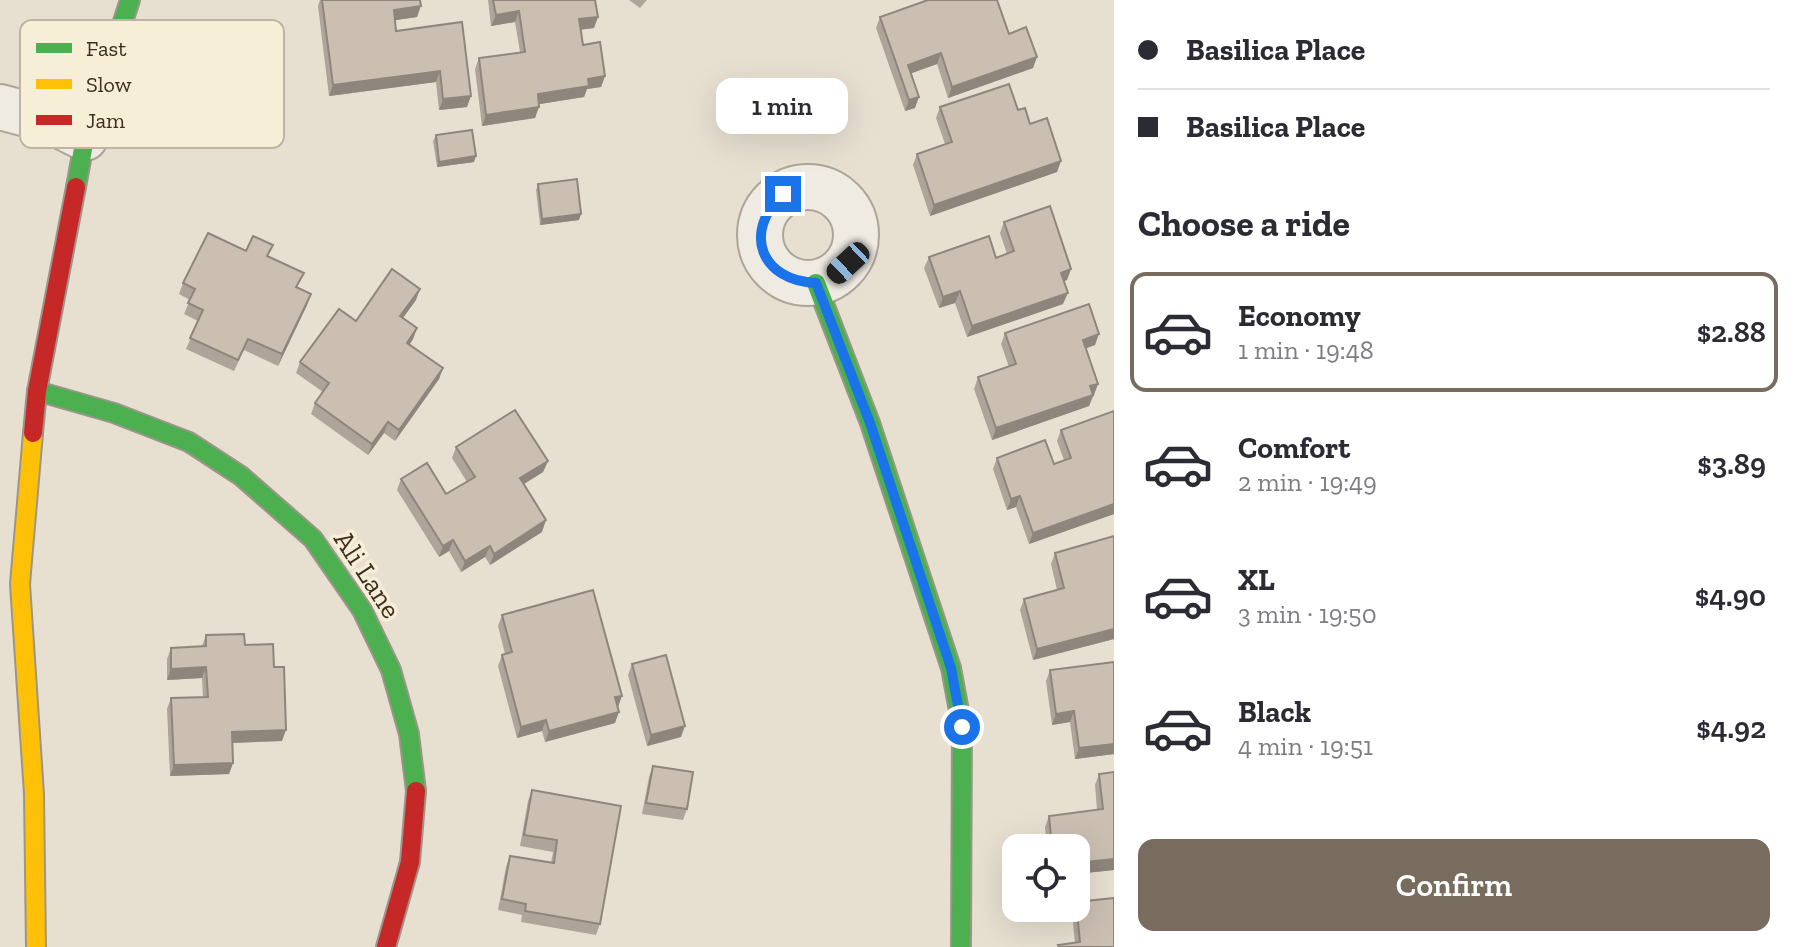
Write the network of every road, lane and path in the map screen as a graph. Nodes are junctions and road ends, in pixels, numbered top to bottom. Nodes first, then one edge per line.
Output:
1 (130, 0) edge
2 (123, 20) edge
3 (0, 107) edge
4 (20, 112) edge
5 (83, 148) edge
6 (816, 283) dead end
7 (37, 391) junction
8 (36, 947) edge
9 (386, 947) edge
10 (961, 947) edge

1 - 2 street
3 - 4 street
5 - 7 street
6 - 10 street
7 - 8 street
7 - 9 street, Ali Lane

